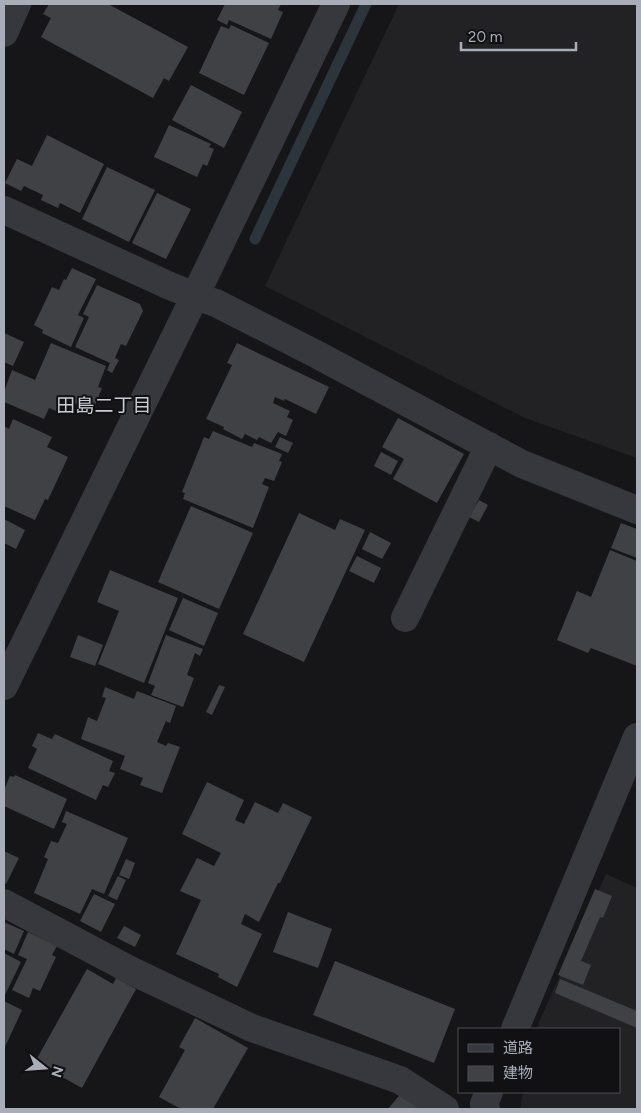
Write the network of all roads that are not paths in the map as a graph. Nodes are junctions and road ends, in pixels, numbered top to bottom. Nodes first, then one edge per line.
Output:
1 (17, 4) edge
2 (336, 4) edge
3 (4, 33) edge
4 (4, 210) edge
5 (196, 296) junction
6 (489, 446) junction
7 (637, 510) edge
8 (405, 618) dead end
9 (4, 686) edge
10 (637, 737) edge
11 (4, 903) edge
12 (515, 1028) edge
13 (489, 1093) edge
14 (445, 1109) edge
15 (486, 1109) edge

1 - 3 street
2 - 5 street
4 - 5 street
5 - 6 street
5 - 9 street
6 - 7 street
6 - 8 street
10 - 12 street
11 - 14 street
13 - 15 street

